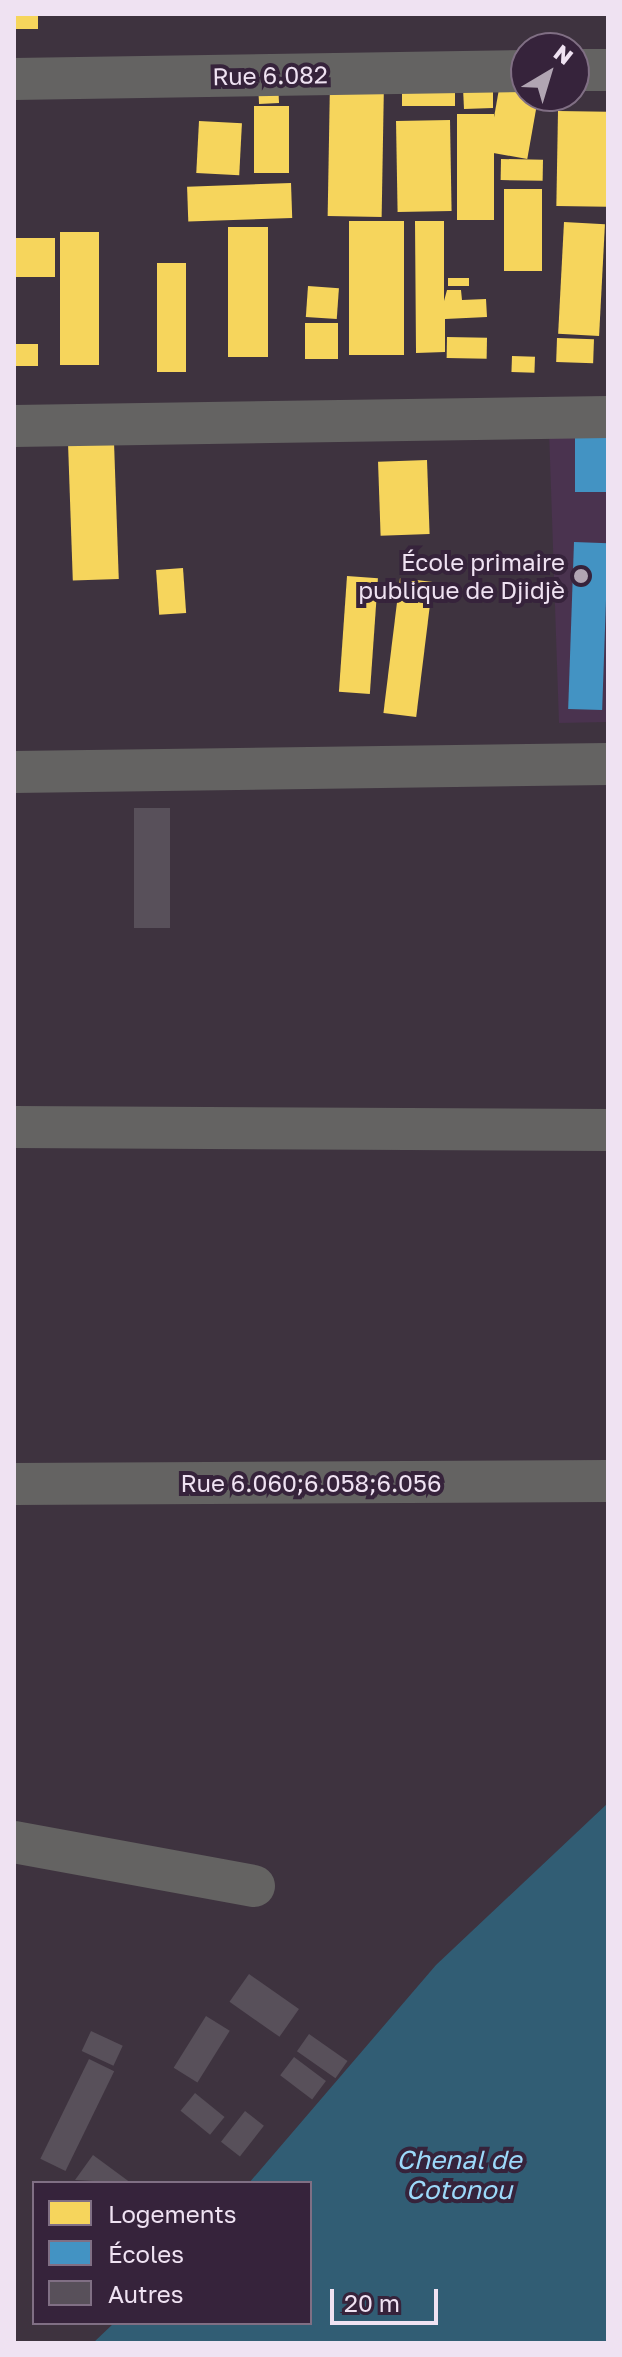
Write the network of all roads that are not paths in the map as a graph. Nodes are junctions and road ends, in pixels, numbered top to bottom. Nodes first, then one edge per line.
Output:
1 (510, 71) edge
2 (14, 79) edge
3 (608, 417) edge
4 (14, 426) edge
5 (608, 764) edge
6 (14, 772) edge
7 (14, 1127) edge
8 (608, 1130) edge
9 (608, 1481) edge
10 (14, 1484) edge
11 (14, 1842) edge
12 (254, 1886) dead end

1 - 2 street, Rue 6.082
3 - 4 street
5 - 6 street
7 - 8 street
9 - 10 street, Rue 6.060;6.058;6.056
11 - 12 street

